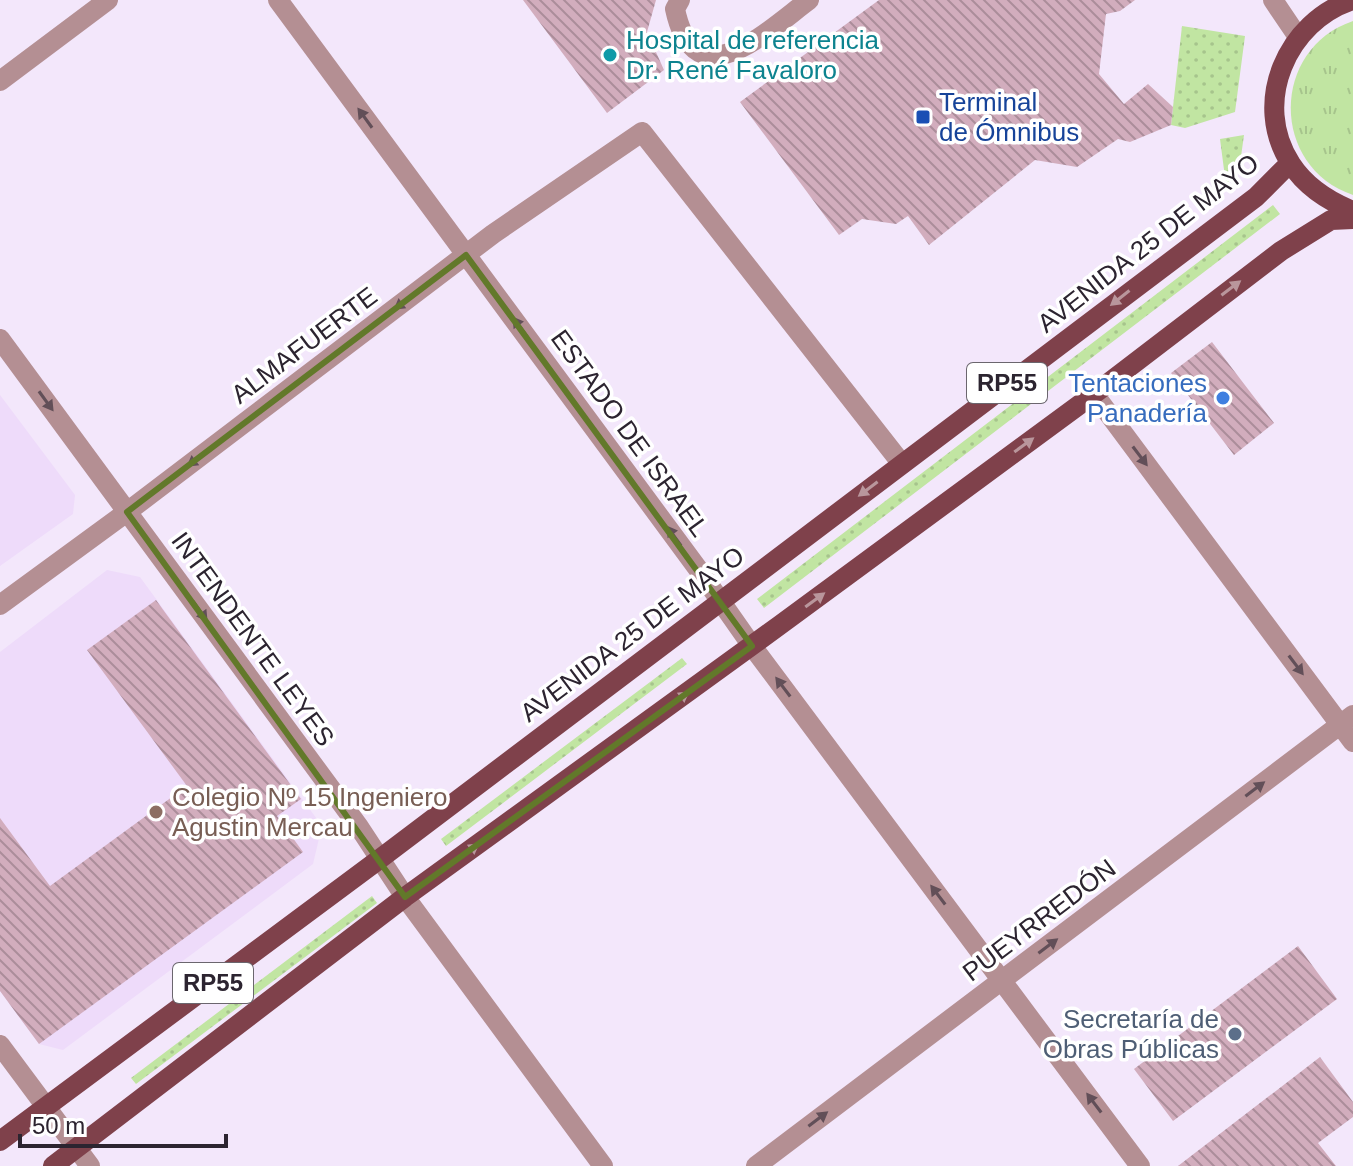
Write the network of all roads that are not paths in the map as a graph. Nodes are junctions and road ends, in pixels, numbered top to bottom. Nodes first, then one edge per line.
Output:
1 (108, 0) edge
2 (278, 0) edge
3 (680, 0) edge
4 (809, 0) edge
5 (1273, 0) edge
6 (1353, 0) edge
7 (1298, 37) junction
8 (0, 81) edge
9 (1290, 163) junction
10 (1353, 211) edge
11 (1353, 219) edge
12 (466, 255) junction
13 (0, 339) edge
14 (1094, 394) junction
15 (902, 464) junction
16 (127, 512) junction
17 (721, 599) junction
18 (0, 605) edge
19 (752, 646) junction
20 (1349, 727) edge
21 (381, 858) junction
22 (405, 897) junction
23 (1002, 980) junction
24 (0, 1045) edge
25 (45, 1107) junction
26 (0, 1141) edge
27 (76, 1148) junction
28 (53, 1166) edge
29 (90, 1166) edge
30 (603, 1166) edge
31 (756, 1166) edge
32 (1140, 1166) edge

1 - 8 street
12 -> 2 street, ESTADO DE ISRAEL
3 - 4 street
5 - 7 street
6 - 7 main road, AVENIDA 25 DE MAYO
7 - 9 main road, AVENIDA 25 DE MAYO
9 - 10 main road, AVENIDA 25 DE MAYO
9 -> 15 main road, AVENIDA 25 DE MAYO / RP55
14 -> 11 main road, RP55
12 - 15 street, ALMAFUERTE
12 -> 16 street, ALMAFUERTE
17 -> 12 street, ESTADO DE ISRAEL
13 -> 16 street, INTENDENTE LEYES
19 -> 14 main road, RP55
14 -> 20 street
15 -> 17 main road, AVENIDA 25 DE MAYO / RP55
16 - 18 street, ALMAFUERTE
16 -> 21 street, INTENDENTE LEYES
17 - 19 street, ESTADO DE ISRAEL
17 - 21 main road, AVENIDA 25 DE MAYO / RP55
22 -> 19 main road, RP55
23 -> 19 street, ESTADO DE ISRAEL
23 -> 20 street, PUEYRREDÓN
21 - 22 street, INTENDENTE LEYES
21 - 25 main road, AVENIDA 25 DE MAYO / RP55
22 - 27 main road, RP55
22 - 30 street, INTENDENTE LEYES
31 -> 23 street, PUEYRREDÓN
32 -> 23 street, ESTADO DE ISRAEL
24 - 25 street
25 - 26 main road, AVENIDA 25 DE MAYO / RP55
25 - 27 street
27 - 28 main road, RP55
27 - 29 street

